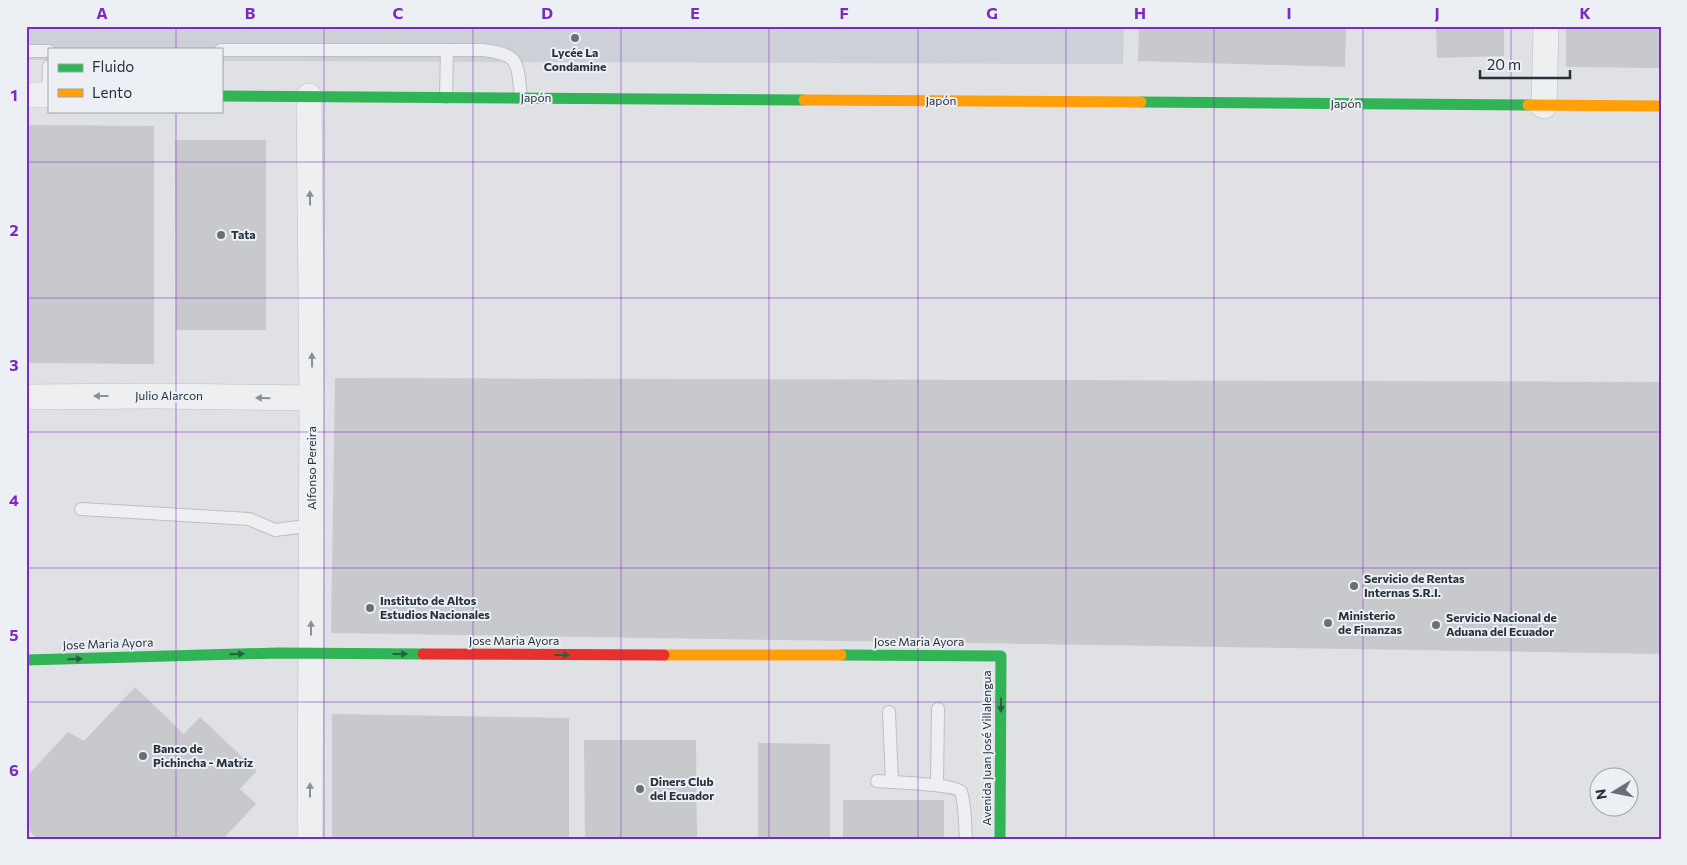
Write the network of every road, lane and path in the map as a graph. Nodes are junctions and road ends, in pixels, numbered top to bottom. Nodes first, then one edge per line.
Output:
1 (1546, 26) edge
2 (222, 50) edge
3 (447, 50) junction
4 (26, 51) edge
5 (48, 51) edge
6 (48, 70) edge
7 (41, 95) edge
8 (222, 96) edge
9 (309, 96) junction
10 (446, 98) junction
11 (521, 98) junction
12 (1544, 106) junction
13 (1661, 106) edge
14 (26, 397) edge
15 (312, 398) junction
16 (81, 509) dead end
17 (311, 529) junction
18 (310, 653) junction
19 (1001, 656) joint
20 (26, 660) edge
21 (938, 709) dead end
22 (889, 712) dead end
23 (876, 781) dead end
24 (892, 782) junction
25 (937, 785) junction
26 (310, 839) edge
27 (966, 839) edge
28 (1000, 839) edge

1 - 12 street
2 - 3 lane
3 - 10 lane
3 - 11 lane
4 - 5 lane
6 - 7 lane
8 - 9 street, Japón
9 - 10 street, Japón
15 -> 9 street, Alfonso Pereira
10 - 11 street, Japón
11 - 12 street, Japón
12 - 13 street, Japón
15 -> 14 street, Julio Alarcon
15 - 17 street, Alfonso Pereira
16 - 17 lane
18 -> 17 street, Alfonso Pereira
18 -> 19 street, Jose Maria Ayora
20 -> 18 street, Jose Maria Ayora
26 -> 18 street, Alfonso Pereira
19 -> 28 street, Avenida Juan José Villalengua
21 - 25 lane
22 - 24 lane
23 - 24 lane
24 - 25 lane
25 - 27 lane

